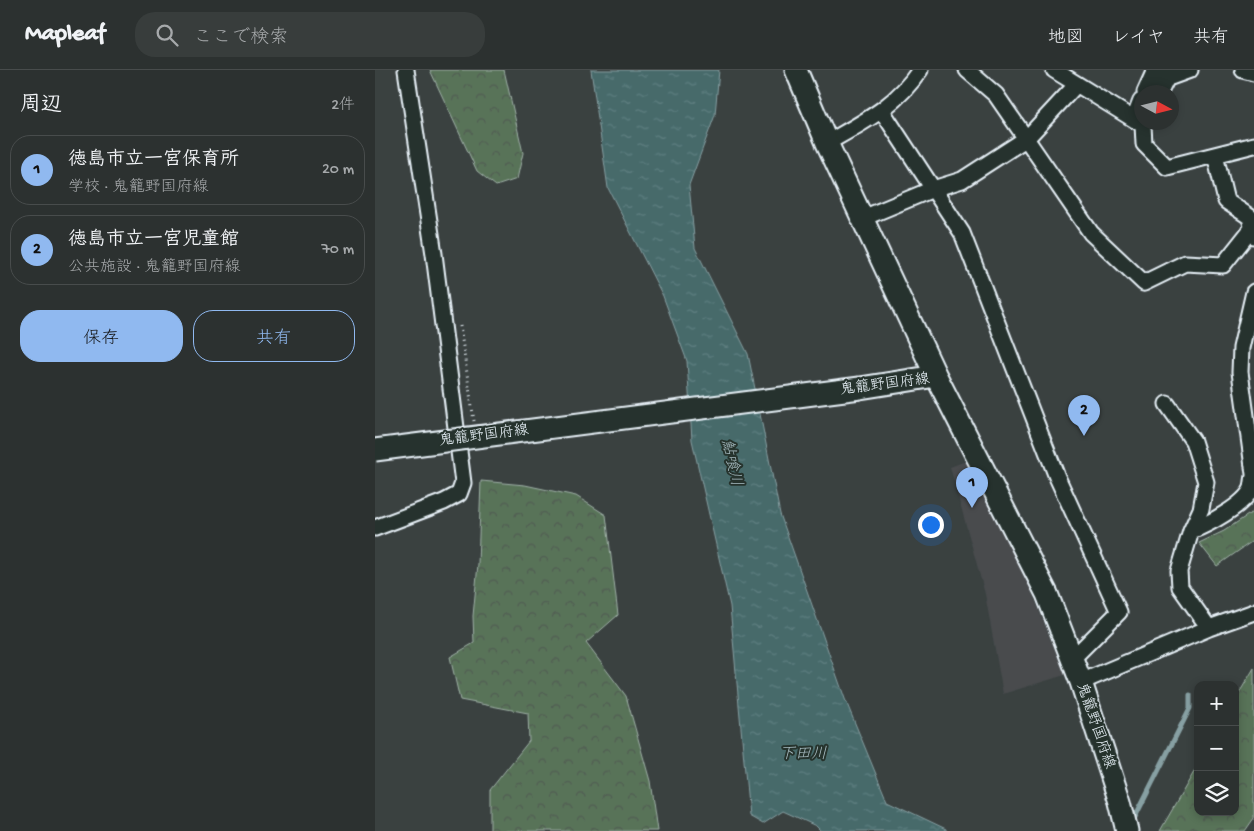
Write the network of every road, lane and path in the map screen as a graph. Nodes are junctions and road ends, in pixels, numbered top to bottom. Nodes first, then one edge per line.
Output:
1 (406, 70) edge
2 (796, 70) edge
3 (920, 70) edge
4 (967, 70) edge
5 (1053, 70) edge
6 (1155, 70) edge
7 (1191, 70) edge
8 (1243, 70) edge
9 (1254, 73) edge
10 (1170, 74) edge
11 (1077, 84) junction
12 (1148, 85) edge
13 (1164, 85) edge
14 (882, 111) junction
15 (1134, 118) edge
16 (1142, 130) edge
17 (1027, 138) junction
18 (827, 143) junction
19 (1254, 145) edge
20 (1215, 155) junction
21 (933, 188) junction
22 (863, 218) junction
23 (1253, 230) edge
24 (1254, 292) edge
25 (459, 321) dead end
26 (936, 376) junction
27 (1167, 404) dead end
28 (475, 429) dead end
29 (375, 450) edge
30 (1254, 475) edge
31 (375, 528) edge
32 (1191, 531) junction
33 (1254, 612) edge
34 (1209, 628) junction
35 (1072, 659) junction
36 (1081, 682) junction
37 (1126, 824) edge

1 - 31 street
2 - 18 main road
3 - 14 street
4 - 17 street
5 - 11 street
6 - 12 street
7 - 10 street
8 - 9 street
10 - 13 street
11 - 15 street
11 - 17 street
14 - 18 street
14 - 21 street
16 - 20 street
17 - 21 street
17 - 23 street
18 - 22 main road
19 - 20 street
20 - 23 street
21 - 22 street
21 - 35 street
22 - 26 main road
24 - 30 street
25 - 28 path
26 - 29 main road, 鬼籠野国府線, bridge
26 - 35 main road, 鬼籠野国府線
27 - 32 street
30 - 32 street
32 - 34 street
33 - 34 street
34 - 36 street
35 - 36 main road, 鬼籠野国府線
36 - 37 main road, 鬼籠野国府線

